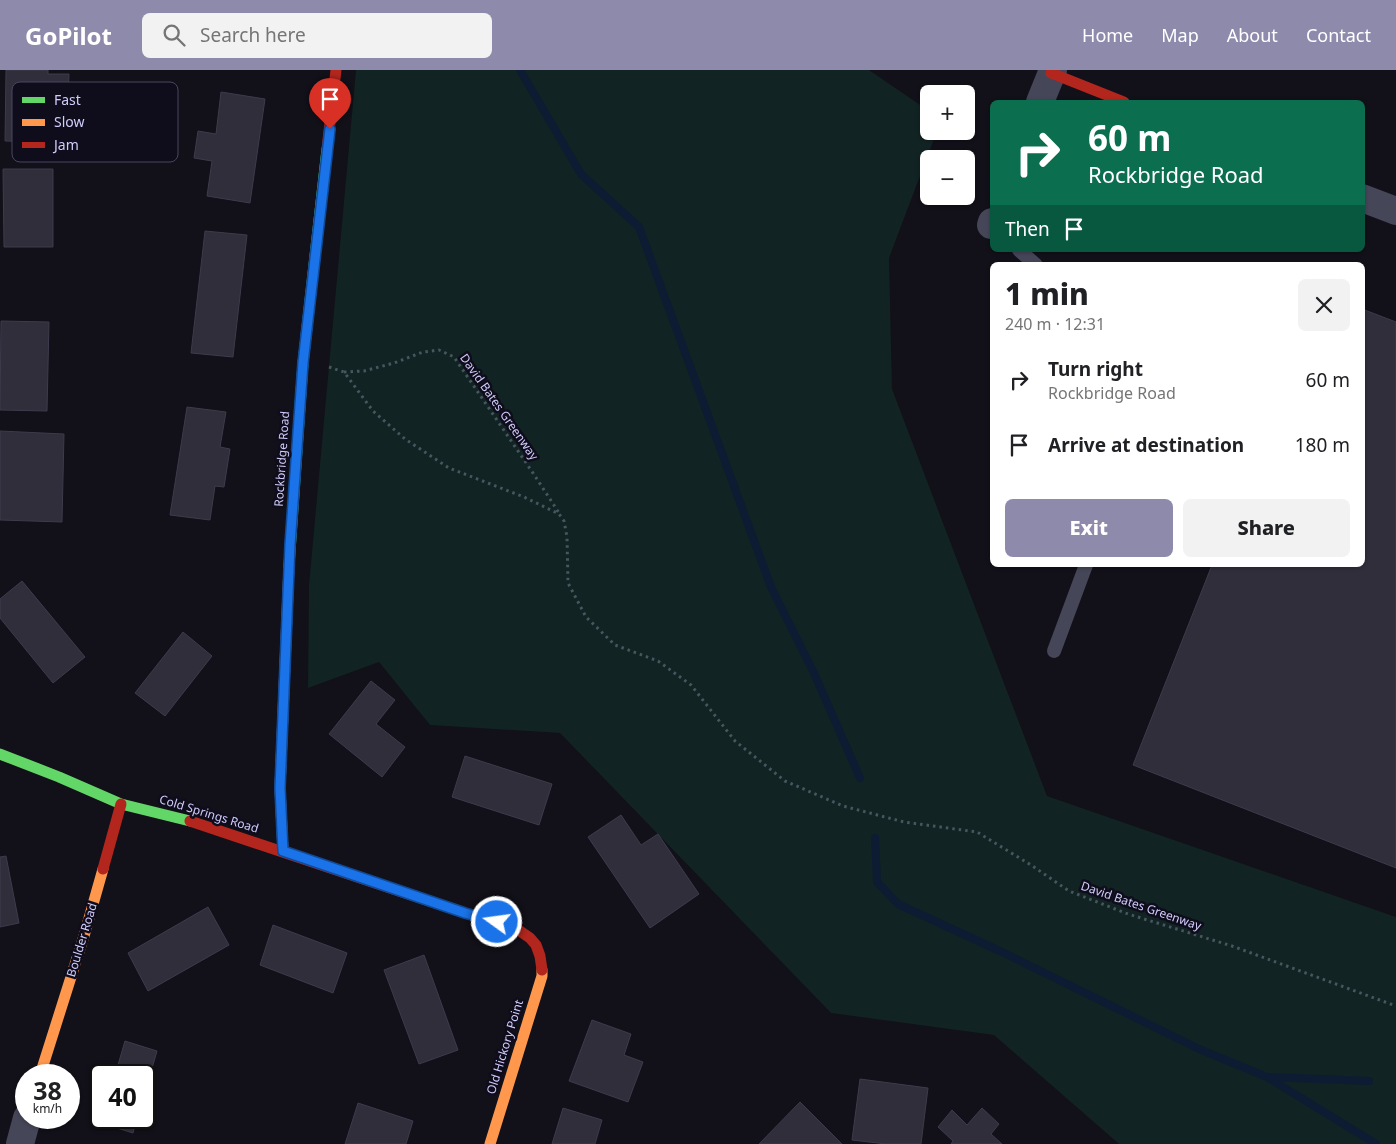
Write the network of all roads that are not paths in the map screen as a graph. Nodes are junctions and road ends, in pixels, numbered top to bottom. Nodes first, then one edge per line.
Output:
1 (336, 70) edge
2 (1052, 71) edge
3 (1041, 100) edge
4 (1119, 100) edge
5 (1365, 199) edge
6 (1396, 211) edge
7 (1021, 252) edge
8 (1033, 262) edge
9 (1085, 567) edge
10 (1054, 651) dead end
11 (0, 754) edge
12 (121, 804) junction
13 (283, 851) junction
14 (541, 958) joint
15 (43, 1064) edge
16 (24, 1129) edge
17 (20, 1144) edge
18 (490, 1144) edge

1 - 13 street, Rockbridge Road
2 - 3 street
2 - 4 street
5 - 6 street
7 - 8 lane
9 - 10 lane
11 - 12 street, Cold Springs Road
12 - 13 street, Cold Springs Road
12 - 15 street, Boulder Road
13 - 14 street, Cold Springs Road
14 - 18 street, Old Hickory Point
16 - 17 street

